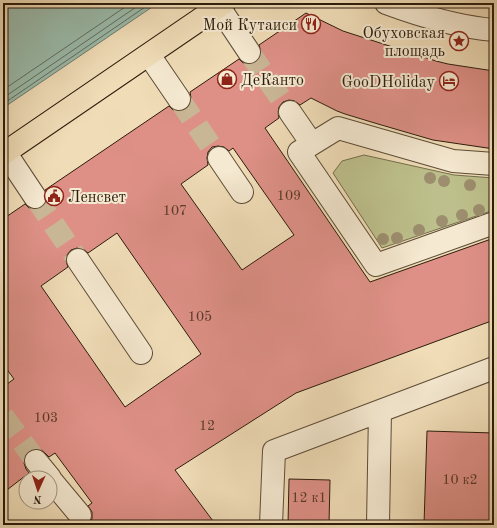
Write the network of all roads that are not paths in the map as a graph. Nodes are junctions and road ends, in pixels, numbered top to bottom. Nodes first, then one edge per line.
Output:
1 (386, 3) edge
2 (221, 5) edge
3 (494, 30) edge
4 (250, 52) tunnel mouth
5 (149, 55) junction
6 (179, 99) tunnel mouth
7 (290, 112) tunnel mouth
8 (312, 144) junction
9 (4, 153) edge
10 (219, 158) tunnel mouth
11 (494, 164) edge
12 (242, 192) dead end
13 (35, 197) tunnel mouth
14 (494, 223) edge
15 (78, 260) tunnel mouth
16 (141, 353) dead end
17 (494, 368) edge
18 (380, 411) junction
19 (36, 461) tunnel mouth
20 (43, 470) edge
21 (58, 488) edge
22 (80, 516) dead end
23 (271, 525) edge
24 (378, 525) edge

1 - 3 street
2 - 4 street
2 - 5 main road
5 - 6 street
5 - 9 main road
7 - 8 street
8 - 11 street
8 - 14 street
9 - 13 street
10 - 12 street
15 - 16 street
17 - 18 street
18 - 23 street
18 - 24 street
19 - 20 street
21 - 22 street

